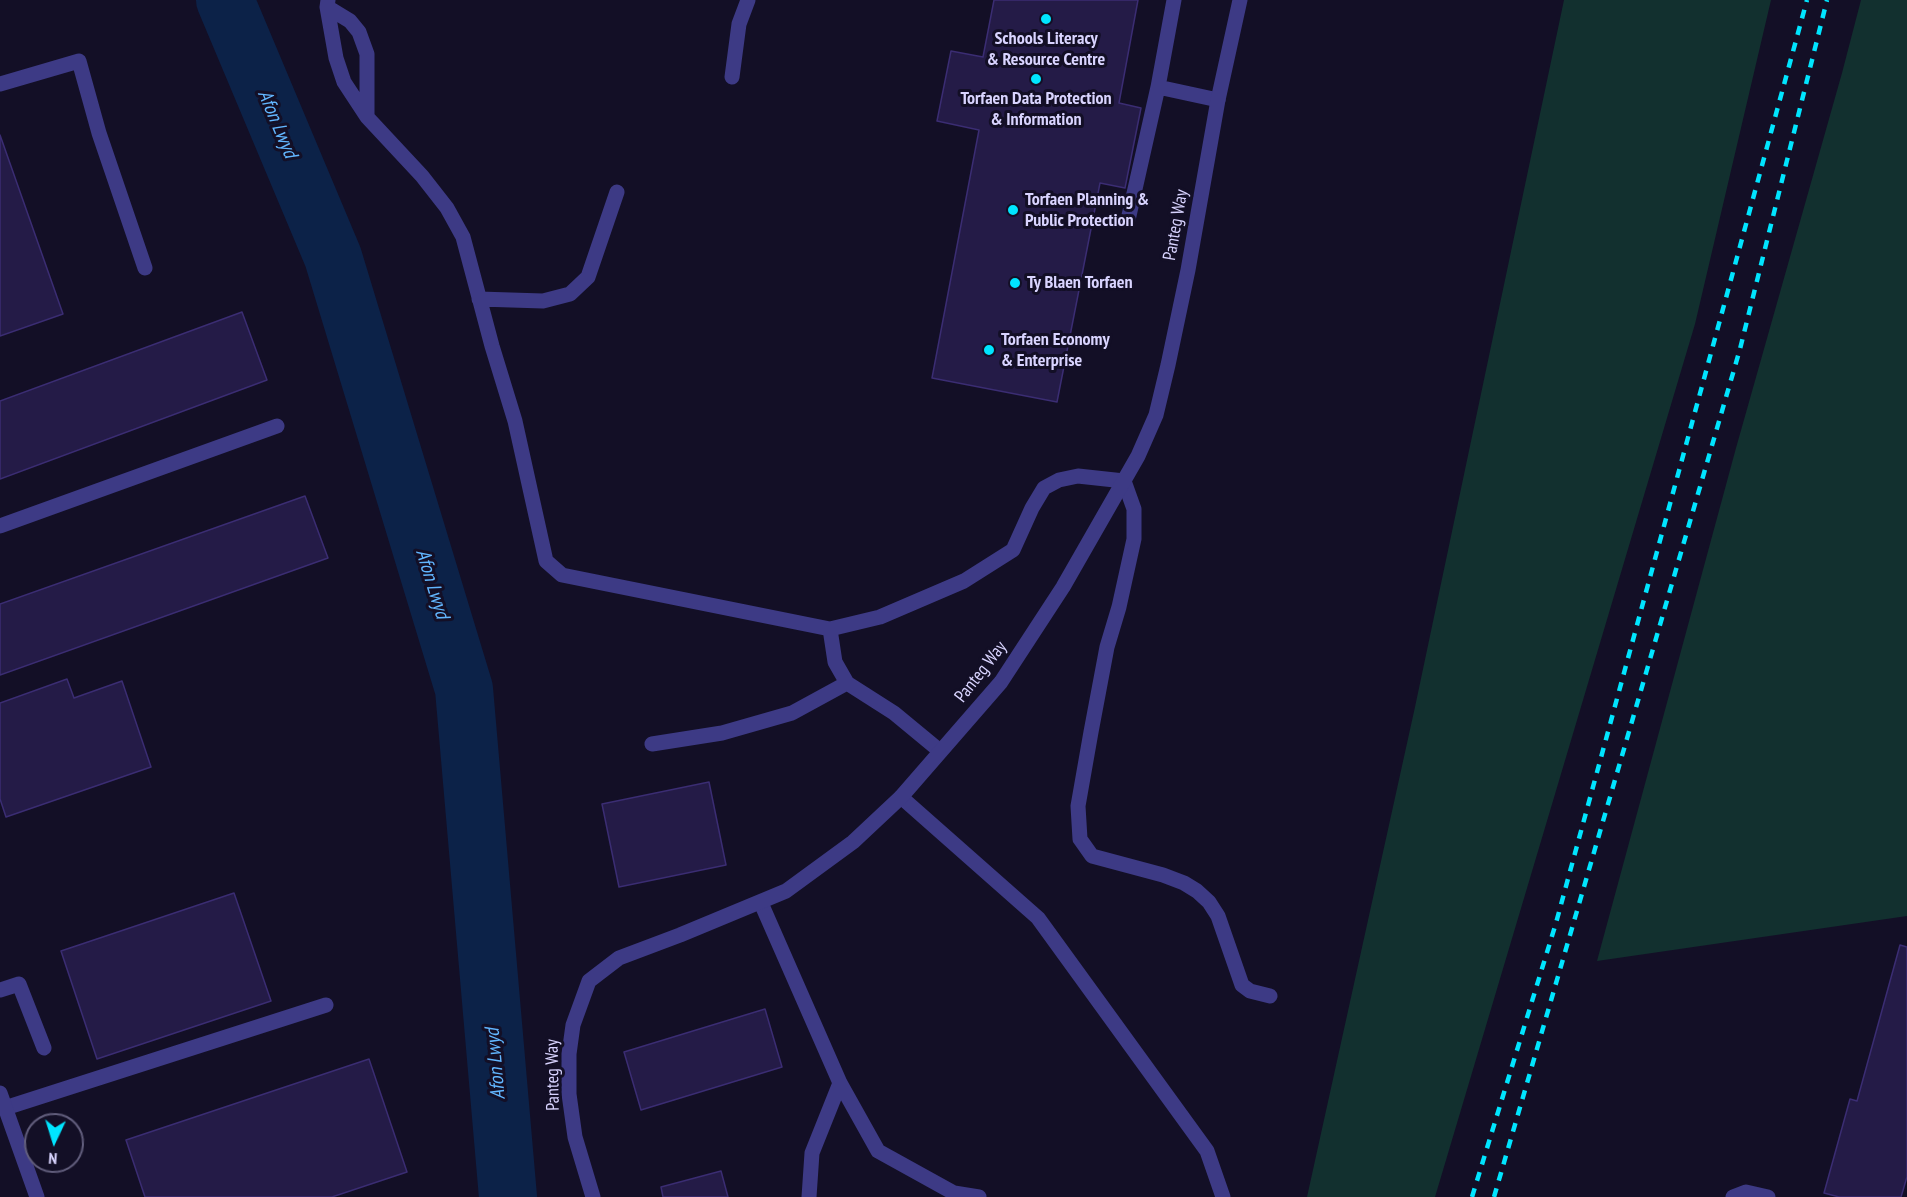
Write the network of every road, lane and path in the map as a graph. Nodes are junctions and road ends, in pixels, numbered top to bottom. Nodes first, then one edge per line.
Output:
1 (748, 0) edge
2 (1174, 0) edge
3 (1240, 0) edge
4 (327, 4) edge
5 (732, 77) dead end
6 (0, 84) edge
7 (1158, 87) junction
8 (1218, 100) junction
9 (367, 117) junction
10 (617, 192) dead end
11 (1128, 220) dead end
12 (145, 268) dead end
13 (479, 299) junction
14 (277, 426) dead end
15 (1124, 481) junction
16 (0, 525) edge
17 (830, 629) junction
18 (847, 683) junction
19 (652, 744) dead end
20 (940, 752) junction
21 (901, 797) junction
22 (761, 903) junction
23 (0, 990) edge
24 (1270, 996) dead end
25 (326, 1005) dead end
26 (44, 1048) dead end
27 (840, 1083) junction
28 (0, 1093) edge
29 (5, 1108) junction
30 (37, 1197) edge
31 (593, 1197) edge
32 (809, 1197) edge
33 (979, 1197) edge
34 (1223, 1197) edge
35 (1733, 1197) edge
36 (1768, 1197) edge

1 - 5 street
2 - 7 street
3 - 8 street, Panteg Way
4 - 9 street
4 - 9 street
6 - 12 street
7 - 8 street
7 - 11 street
8 - 15 street, Panteg Way
9 - 13 street
10 - 13 street
13 - 17 street
14 - 16 street
15 - 17 street
15 - 20 street, Panteg Way
15 - 24 street
17 - 18 street
18 - 19 street
18 - 20 street
20 - 21 street, Panteg Way
21 - 22 street, Panteg Way
21 - 34 street
22 - 27 street
22 - 31 street, Panteg Way
23 - 26 street
25 - 29 street
27 - 32 street
27 - 33 street
28 - 29 street
29 - 30 street
35 - 36 street

